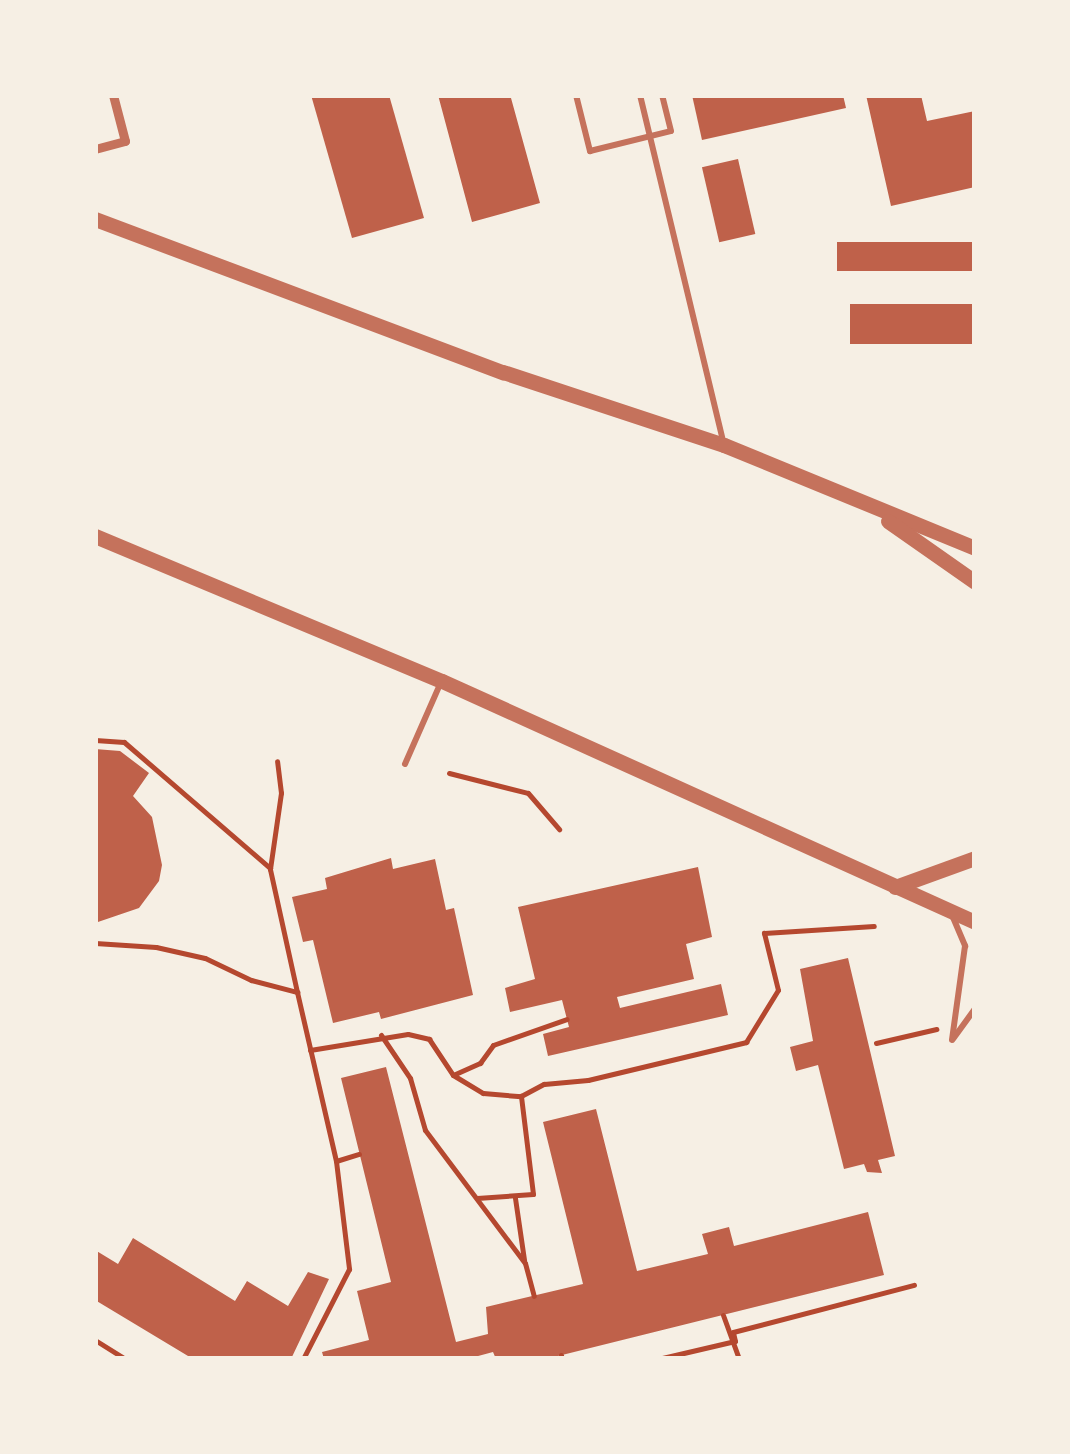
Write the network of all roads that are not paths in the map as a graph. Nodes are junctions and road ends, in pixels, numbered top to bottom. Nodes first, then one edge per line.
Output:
1 (113, 95) edge
2 (576, 95) edge
3 (640, 95) edge
4 (662, 95) edge
5 (650, 136) junction
6 (95, 149) edge
7 (95, 219) edge
8 (724, 445) junction
9 (854, 499) junction
10 (95, 536) edge
11 (975, 548) edge
12 (975, 582) edge
13 (442, 681) junction
14 (405, 764) dead end
15 (975, 858) edge
16 (895, 887) junction
17 (949, 910) junction
18 (975, 922) edge
19 (975, 1009) edge

1 - 6 street
2 - 5 lane
3 - 5 lane
4 - 5 lane
5 - 8 lane
7 - 8 street
8 - 9 street
9 - 11 street
9 - 12 street
10 - 13 street
13 - 14 lane
13 - 16 street
15 - 16 street
16 - 17 street
17 - 18 street
17 - 19 lane

